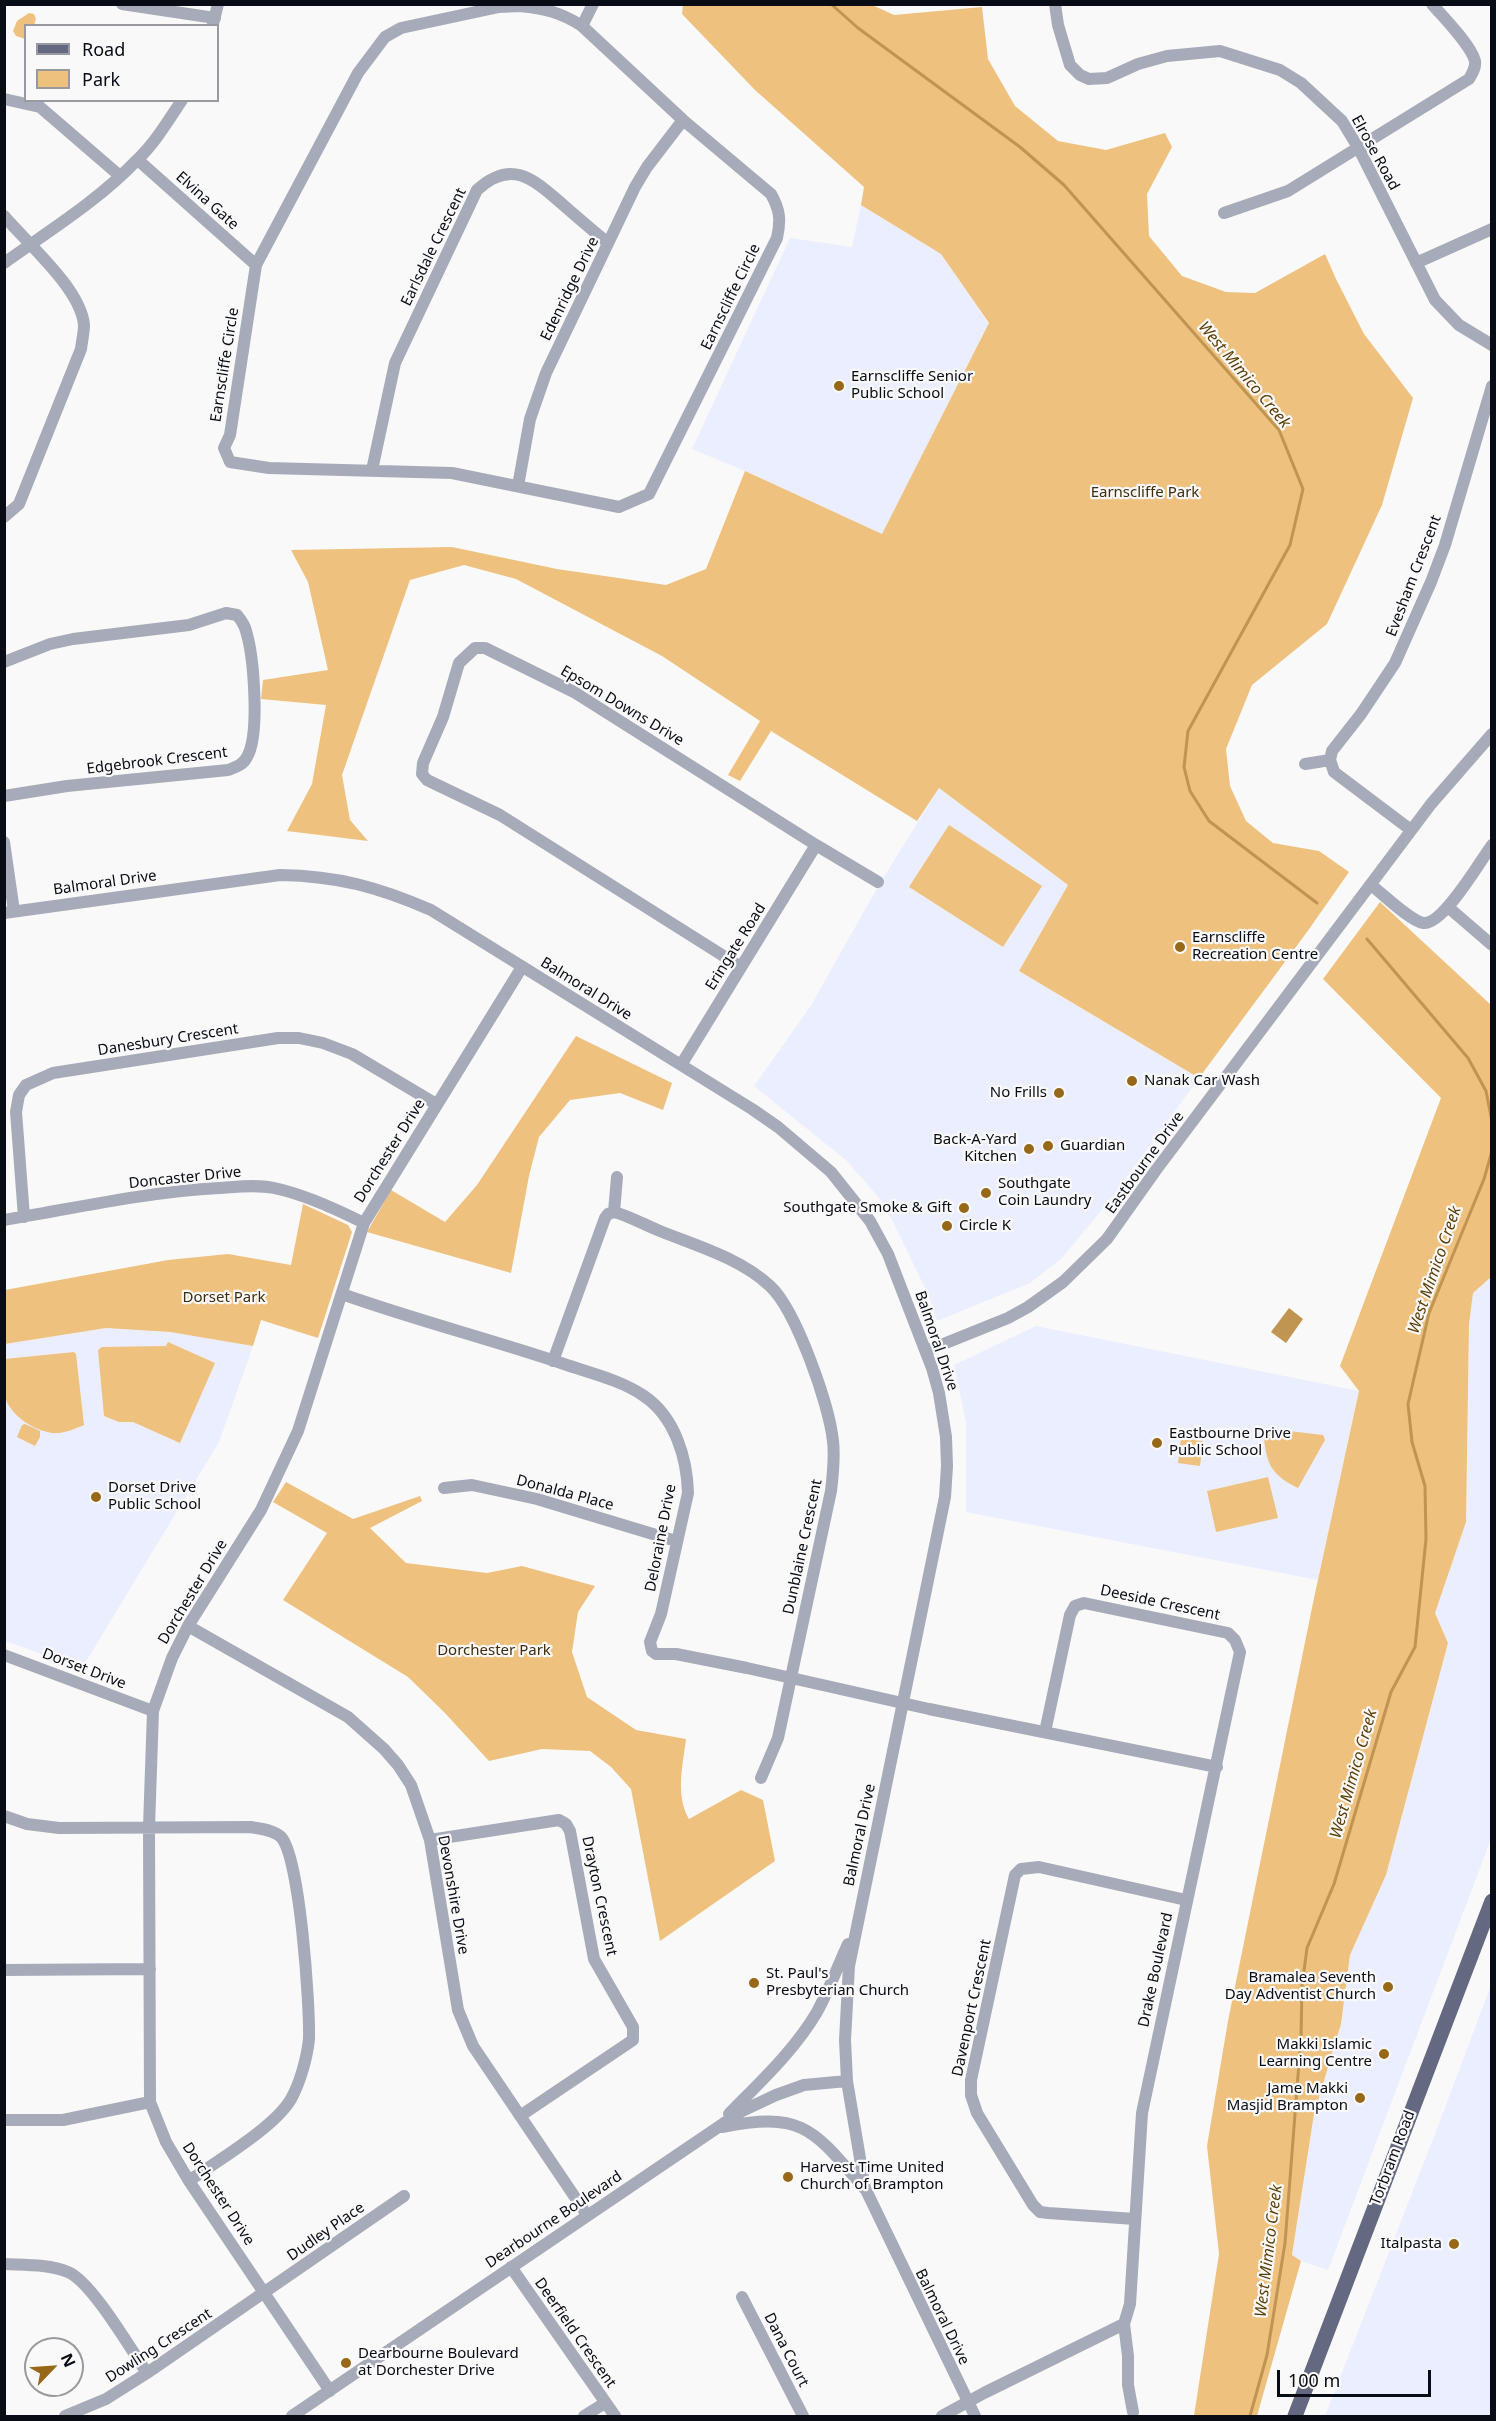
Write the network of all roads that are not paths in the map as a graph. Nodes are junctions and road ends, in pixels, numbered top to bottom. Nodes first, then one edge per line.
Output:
1 (122, 4) edge
2 (218, 4) edge
3 (592, 4) edge
4 (1055, 4) edge
5 (1432, 4) edge
6 (214, 22) edge
7 (582, 26) junction
8 (4, 99) edge
9 (181, 102) edge
10 (684, 120) junction
11 (1359, 149) junction
12 (138, 160) junction
13 (120, 176) junction
14 (1224, 213) dead end
15 (4, 216) edge
16 (1491, 229) edge
17 (608, 243) junction
18 (31, 244) junction
19 (4, 263) edge
20 (1416, 263) junction
21 (256, 265) junction
22 (1491, 345) edge
23 (1491, 386) edge
24 (372, 470) junction
25 (518, 486) junction
26 (4, 517) edge
27 (4, 662) edge
28 (1491, 734) edge
29 (1330, 760) junction
30 (1305, 764) dead end
31 (4, 796) edge
32 (1411, 830) junction
33 (4, 842) edge
34 (816, 845) junction
35 (1491, 845) edge
36 (878, 882) dead end
37 (1371, 885) junction
38 (1448, 907) junction
39 (10, 912) edge
40 (1491, 945) edge
41 (522, 967) junction
42 (741, 967) junction
43 (681, 1065) junction
44 (436, 1104) junction
45 (617, 1177) dead end
46 (614, 1212) junction
47 (24, 1217) junction
48 (4, 1220) edge
49 (364, 1223) junction
50 (342, 1294) junction
51 (926, 1351) junction
52 (553, 1361) junction
53 (444, 1488) dead end
54 (676, 1541) junction
55 (188, 1626) junction
56 (4, 1655) edge
57 (791, 1678) junction
58 (903, 1704) junction
59 (153, 1711) junction
60 (1045, 1732) junction
61 (1217, 1767) junction
62 (761, 1778) dead end
63 (4, 1816) edge
64 (149, 1827) junction
65 (430, 1840) junction
66 (1186, 1900) junction
67 (1491, 1901) edge
68 (855, 1928) junction
69 (150, 1969) junction
70 (4, 1970) edge
71 (847, 2081) junction
72 (150, 2102) junction
73 (520, 2116) junction
74 (4, 2120) edge
75 (715, 2128) junction
76 (189, 2181) junction
77 (865, 2188) junction
78 (404, 2196) dead end
79 (587, 2215) junction
80 (1135, 2219) junction
81 (4, 2264) edge
82 (512, 2267) junction
83 (266, 2293) junction
84 (742, 2296) dead end
85 (1124, 2324) junction
86 (147, 2373) junction
87 (330, 2391) junction
88 (967, 2402) junction
89 (605, 2403) junction
90 (1133, 2412) dead end
91 (65, 2416) edge
92 (292, 2416) edge
93 (584, 2416) edge
94 (615, 2416) edge
95 (803, 2416) edge
96 (942, 2416) edge
97 (975, 2416) edge
98 (1295, 2416) edge

1 - 6 street
2 - 6 street
3 - 7 street
4 - 11 street, Elrose Road
5 - 11 street
7 - 10 street, Earnscliffe Circle
7 - 21 street, Earnscliffe Circle
8 - 13 street
9 - 12 street
10 - 17 street, Edenridge Drive
10 - 25 street, Earnscliffe Circle
11 - 14 street
11 - 20 street, Elrose Road
12 - 13 street
12 - 21 street, Elvina Gate
13 - 18 street
15 - 18 street
16 - 20 street
17 - 24 street, Earlsdale Crescent
17 - 25 street, Edenridge Drive
18 - 19 street
18 - 26 street
20 - 22 street, Elrose Road
21 - 24 street, Earnscliffe Circle
23 - 29 street, Evesham Crescent
24 - 25 street, Earnscliffe Circle
27 - 31 street, Edgebrook Crescent
28 - 32 street, Eastbourne Drive
29 - 30 street
29 - 32 street
32 - 37 street, Eastbourne Drive
33 - 39 street
34 - 36 street, Epsom Downs Drive
34 - 42 street, Eringate Road
34 - 42 street, Epsom Downs Drive
35 - 38 street
37 - 38 street
37 - 51 street, Eastbourne Drive
38 - 40 street
39 - 41 street, Balmoral Drive
41 - 43 street, Balmoral Drive
41 - 44 street, Dorchester Drive
42 - 43 street, Eringate Road
43 - 51 street, Balmoral Drive
44 - 47 street, Danesbury Crescent
44 - 49 street, Dorchester Drive
45 - 46 street
46 - 52 street
46 - 57 street, Dunblaine Crescent
47 - 48 street, Doncaster Drive
47 - 49 street, Doncaster Drive
49 - 50 street, Dorchester Drive
50 - 52 street, Deloraine Drive
50 - 55 street, Dorchester Drive
51 - 58 street, Balmoral Drive
52 - 54 street, Deloraine Drive
53 - 54 street, Donalda Place
54 - 57 street, Deloraine Drive
55 - 59 street, Dorchester Drive
55 - 65 street, Devonshire Drive
56 - 59 street, Dorset Drive
57 - 58 street, Deloraine Drive
57 - 62 street, Dunblaine Crescent
58 - 60 street
58 - 68 street, Balmoral Drive
59 - 64 street, Dorchester Drive
60 - 61 street
60 - 61 street, Deeside Crescent
61 - 66 street, Drake Boulevard
63 - 64 street
64 - 69 street, Dorchester Drive
64 - 76 street
65 - 73 street, Devonshire Drive
65 - 73 street, Drayton Crescent
66 - 80 street, Drake Boulevard
66 - 80 street, Davenport Crescent
67 - 98 main road, Torbram Road
68 - 71 street, Balmoral Drive
68 - 75 street
69 - 70 street
69 - 72 street, Dorchester Drive
71 - 75 street, Dearbourne Boulevard
71 - 77 street, Balmoral Drive
72 - 74 street
72 - 76 street, Dorchester Drive
73 - 79 street, Devonshire Drive
75 - 77 street
75 - 79 street, Dearbourne Boulevard
76 - 83 street, Dorchester Drive
77 - 88 street, Balmoral Drive
78 - 83 street, Dudley Place
79 - 82 street, Dearbourne Boulevard
80 - 85 street, Drake Boulevard
81 - 86 street
82 - 87 street, Dearbourne Boulevard
82 - 89 street, Deerfield Crescent
83 - 86 street, Dowling Crescent
83 - 87 street, Dorchester Drive
84 - 95 street, Dana Court
85 - 88 street
85 - 90 street, Drake Boulevard
86 - 91 street, Dowling Crescent
87 - 92 street, Dearbourne Boulevard
88 - 96 street
88 - 97 street, Balmoral Drive
89 - 93 street
89 - 94 street, Deerfield Crescent

